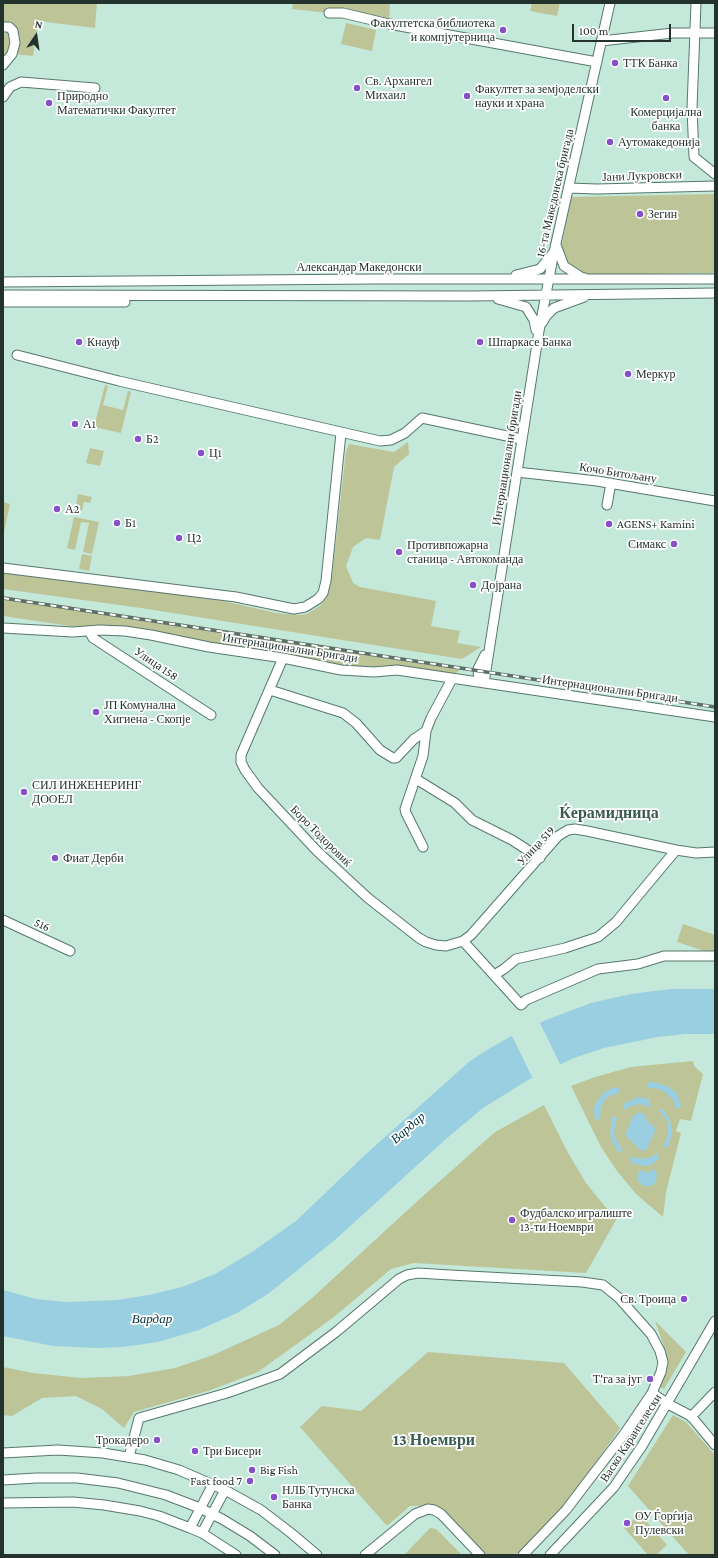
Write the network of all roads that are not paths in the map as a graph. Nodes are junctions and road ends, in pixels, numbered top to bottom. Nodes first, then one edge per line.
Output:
1 (610, 3) edge
2 (696, 3) edge
3 (329, 13) dead end
4 (3, 27) edge
5 (696, 33) junction
6 (715, 33) edge
7 (601, 41) junction
8 (597, 62) junction
9 (3, 65) edge
10 (95, 88) dead end
11 (3, 97) edge
12 (715, 174) edge
13 (715, 186) edge
14 (569, 188) junction
15 (555, 248) junction
16 (499, 279) junction
17 (715, 279) edge
18 (549, 280) junction
19 (604, 280) junction
20 (3, 282) edge
21 (715, 293) edge
22 (595, 294) junction
23 (3, 295) edge
24 (546, 295) junction
25 (186, 296) junction
26 (471, 296) junction
27 (3, 302) edge
28 (538, 334) junction
29 (17, 355) dead end
30 (341, 433) junction
31 (521, 439) junction
32 (516, 472) junction
33 (611, 483) junction
34 (715, 501) edge
35 (607, 505) dead end
36 (3, 568) edge
37 (3, 628) edge
38 (89, 631) junction
39 (489, 648) junction
40 (283, 658) junction
41 (478, 669) junction
42 (452, 679) junction
43 (482, 683) junction
44 (270, 690) junction
45 (211, 715) dead end
46 (715, 717) edge
47 (426, 730) junction
48 (416, 778) junction
49 (423, 847) dead end
50 (676, 850) junction
51 (715, 852) edge
52 (540, 858) junction
53 (3, 920) edge
54 (462, 940) junction
55 (70, 951) dead end
56 (715, 956) edge
57 (494, 975) junction
58 (715, 1321) edge
59 (715, 1392) edge
60 (652, 1393) junction
61 (668, 1404) junction
62 (691, 1417) junction
63 (715, 1445) edge
64 (3, 1453) edge
65 (129, 1457) junction
66 (3, 1480) edge
67 (213, 1484) junction
68 (225, 1490) junction
69 (3, 1503) edge
70 (200, 1508) junction
71 (212, 1514) junction
72 (190, 1528) junction
73 (202, 1534) junction
74 (236, 1555) edge
75 (275, 1555) edge
76 (317, 1555) edge
77 (366, 1555) edge
78 (480, 1555) edge
79 (523, 1555) edge
80 (550, 1555) edge

1 - 7 street, 16-та Македонска бригада
2 - 5 street
3 - 8 street
4 - 9 street
5 - 6 street
5 - 7 street
5 - 12 street
7 - 8 street, 16-та Македонска бригада
8 - 14 street, 16-та Македонска бригада
10 - 11 street
13 - 14 street, Јани Лукровски
14 - 15 street, 16-та Македонска бригада
15 - 16 street
15 - 18 street, 16-та Македонска бригада
15 - 19 street
16 - 18 street, Александар Македонски
16 - 20 street, Александар Македонски
17 - 19 street, Александар Македонски
18 - 19 street, Александар Македонски
18 - 24 street, 16-та Македонска бригада
21 - 22 street
22 - 24 street
22 - 28 street
23 - 25 street
24 - 26 street
24 - 28 street, Интернационални бригади
25 - 26 street
25 - 27 street
26 - 28 street
28 - 31 street, Интернационални бригади
29 - 30 street
30 - 31 street
30 - 36 street
31 - 32 street, Интернационални бригади
32 - 33 street, Кочо Битољану
32 - 39 street, Интернационални бригади
33 - 34 street, Кочо Битољану
33 - 35 street
37 - 38 street, Интернационални Бригади
38 - 40 street, Интернационални Бригади
38 - 45 street, Улица 158
39 - 41 street, Интернационални бригади
39 - 43 street, Интернационални бригади
40 - 42 street, Интернационални Бригади
40 - 44 street, Боро Тодоровиќ
41 - 42 street
41 - 43 street
42 - 43 street, Интернационални Бригади
42 - 47 street
43 - 46 street, Интернационални Бригади
44 - 47 street
44 - 54 street, Боро Тодоровиќ
47 - 48 street
48 - 49 street
48 - 52 street
50 - 51 street, Улица 519
50 - 52 street, Улица 519
50 - 57 street
52 - 54 street, Улица 519
53 - 55 street, 516
54 - 57 street
56 - 57 street
58 - 61 street, Васко Карангелески
59 - 62 street
60 - 61 street
60 - 65 street
60 - 79 street
61 - 62 street
61 - 80 street, Васко Карангелески
62 - 63 street
64 - 65 street
65 - 67 street
66 - 70 street
67 - 68 street
67 - 70 street
68 - 71 street
68 - 76 street
69 - 72 street
70 - 71 street
70 - 72 street
71 - 73 street
71 - 75 street
72 - 73 street
73 - 74 street
77 - 78 street

